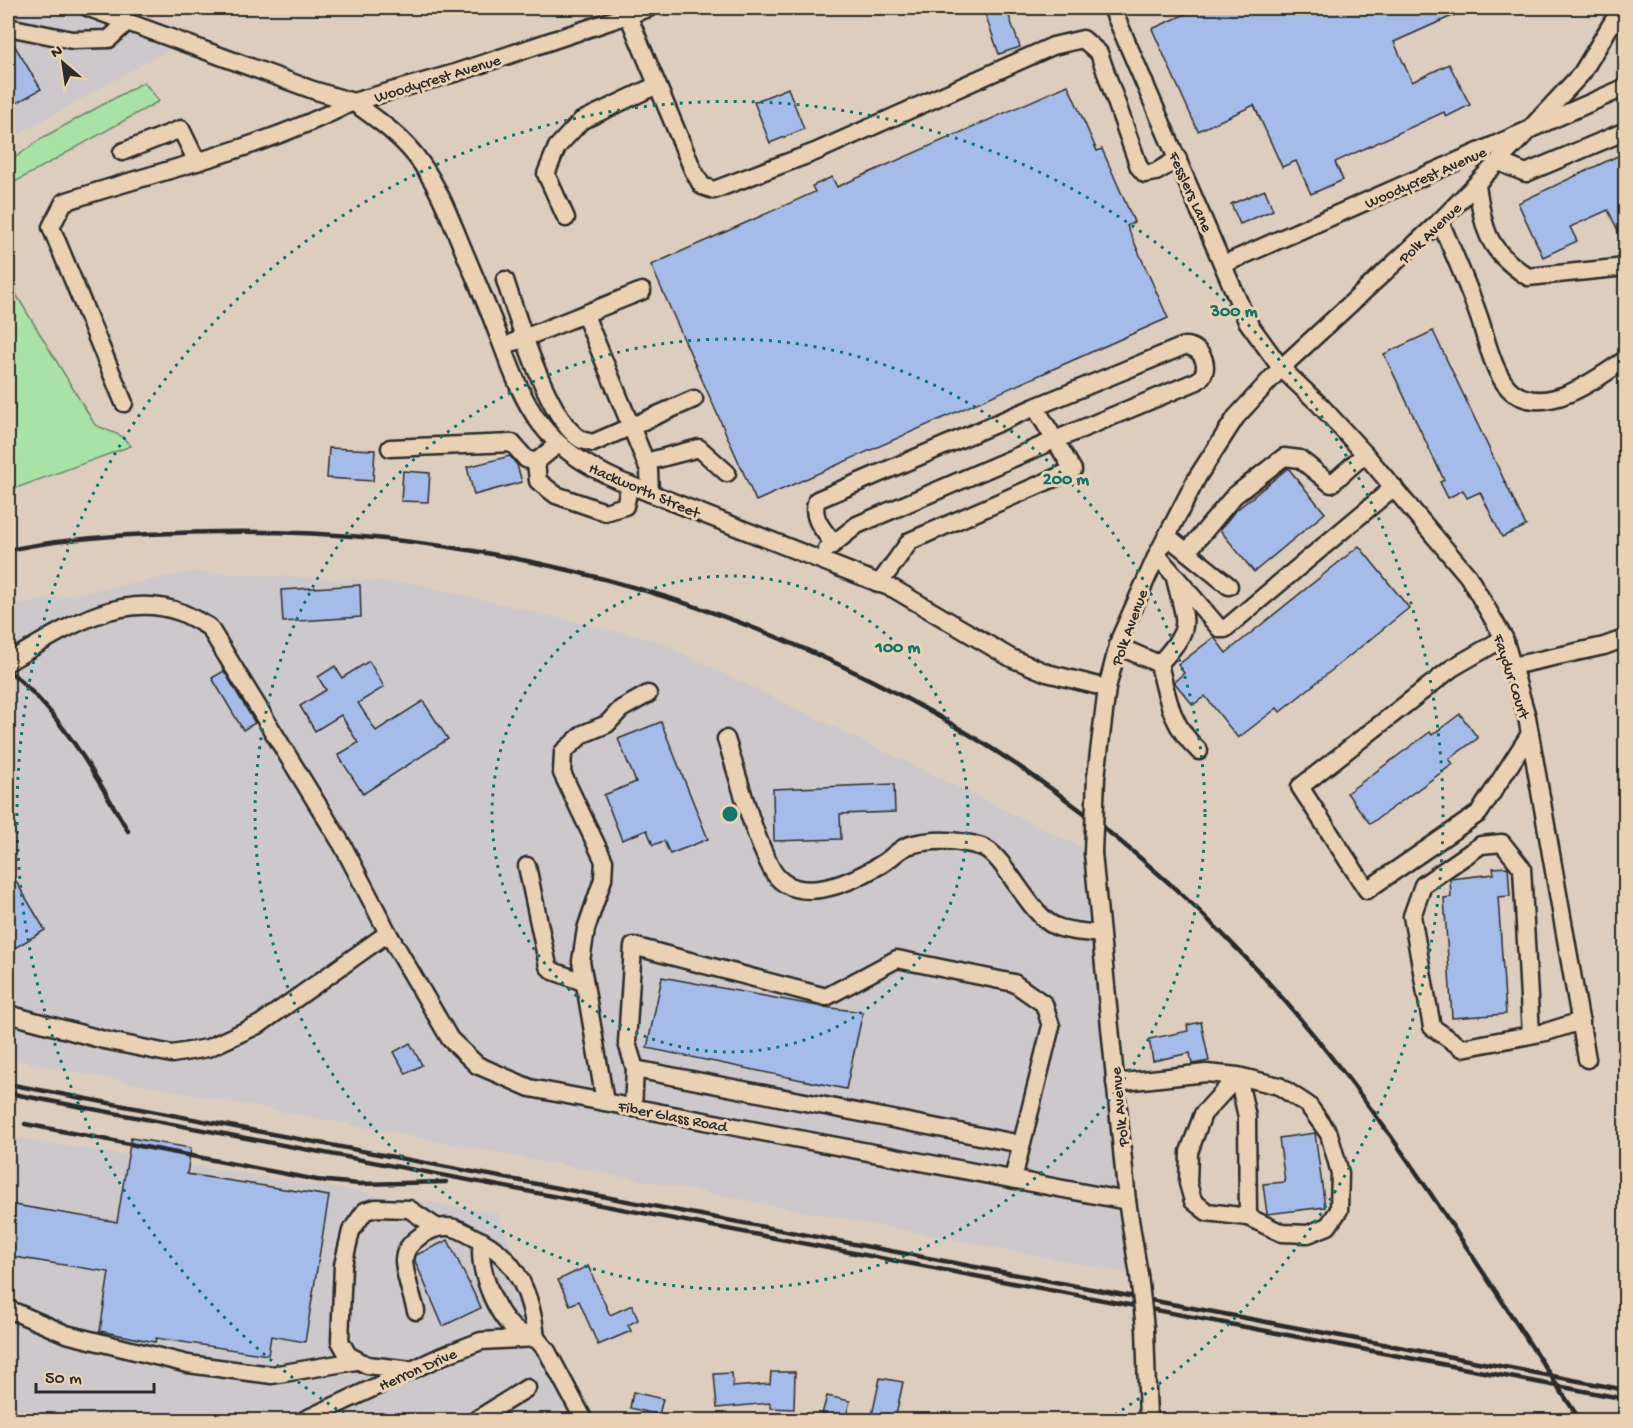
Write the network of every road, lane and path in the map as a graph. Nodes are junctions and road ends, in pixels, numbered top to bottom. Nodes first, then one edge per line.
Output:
1 (89, 8) edge
2 (649, 8) edge
3 (1112, 8) edge
4 (1621, 8) edge
5 (628, 15) junction
6 (126, 22) junction
7 (8, 27) edge
8 (657, 86) junction
9 (1626, 87) edge
10 (353, 102) junction
11 (1528, 131) junction
12 (1626, 131) edge
13 (122, 152) dead end
14 (1178, 159) junction
15 (197, 162) junction
16 (1499, 162) junction
17 (1477, 186) junction
18 (566, 218) dead end
19 (1440, 221) junction
20 (1224, 264) junction
21 (1626, 267) edge
22 (505, 279) dead end
23 (642, 291) dead end
24 (585, 315) junction
25 (524, 339) junction
26 (501, 345) junction
27 (1626, 359) edge
28 (1281, 368) junction
29 (694, 399) dead end
30 (124, 404) dead end
31 (1035, 407) junction
32 (632, 426) junction
33 (1054, 440) junction
34 (558, 444) junction
35 (390, 448) dead end
36 (1365, 454) junction
37 (536, 462) junction
38 (646, 462) junction
39 (727, 473) dead end
40 (630, 485) junction
41 (1394, 487) junction
42 (650, 493) junction
43 (1167, 536) junction
44 (834, 544) junction
45 (1187, 552) junction
46 (1156, 555) junction
47 (816, 559) junction
48 (1174, 574) junction
49 (879, 584) junction
50 (1229, 586) dead end
51 (1504, 638) junction
52 (1626, 638) edge
53 (1118, 646) junction
54 (8, 662) edge
55 (1159, 664) junction
56 (1512, 666) junction
57 (1107, 688) junction
58 (648, 694) dead end
59 (1530, 734) junction
60 (726, 739) dead end
61 (1199, 751) dead end
62 (527, 866) dead end
63 (388, 933) junction
64 (1100, 934) junction
65 (583, 981) junction
66 (8, 1014) edge
67 (1581, 1022) junction
68 (1531, 1035) junction
69 (1587, 1059) dead end
70 (635, 1069) junction
71 (1238, 1076) junction
72 (1115, 1083) junction
73 (605, 1102) junction
74 (633, 1108) junction
75 (1021, 1144) junction
76 (1012, 1179) junction
77 (1127, 1201) junction
78 (1248, 1217) junction
79 (436, 1227) junction
80 (482, 1241) junction
81 (8, 1309) edge
82 (416, 1311) dead end
83 (536, 1338) junction
84 (356, 1361) junction
85 (412, 1370) junction
86 (527, 1389) dead end
87 (304, 1420) edge
88 (476, 1420) edge
89 (584, 1420) edge
90 (1148, 1420) edge

1 - 6 street, Woodycrest Avenue
2 - 5 street, Woodycrest Avenue
3 - 14 street, Fesslers Lane
4 - 11 street, Polk Avenue
5 - 8 street
5 - 10 street, Woodycrest Avenue
6 - 7 street
6 - 10 street, Woodycrest Avenue
8 - 14 street
8 - 18 street
9 - 11 street, Woodycrest Avenue
10 - 15 street
10 - 26 street, Hackworth Street
11 - 16 street, Polk Avenue
11 - 20 street, Woodycrest Avenue
12 - 16 street
13 - 15 street
14 - 20 street, Fesslers Lane
15 - 30 street
16 - 17 street, Polk Avenue
17 - 19 street, Polk Avenue
17 - 21 street
19 - 27 street
19 - 28 street, Polk Avenue
20 - 28 street, Fesslers Lane
22 - 25 street
23 - 24 street
24 - 25 street
24 - 32 street
25 - 26 street
25 - 32 street
26 - 34 street, Hackworth Street
28 - 36 street, Faydur Court
28 - 43 street, Polk Avenue
29 - 32 street
31 - 33 street
31 - 33 street
31 - 44 street
32 - 38 street
33 - 44 street
33 - 49 street
34 - 37 street
34 - 40 street, Hackworth Street
35 - 37 street
36 - 41 street, Faydur Court
36 - 45 street
37 - 40 street
38 - 39 street
38 - 42 street
40 - 42 street, Hackworth Street
41 - 48 street
41 - 51 street, Faydur Court
42 - 47 street, Hackworth Street
43 - 45 street
43 - 46 street, Polk Avenue
44 - 47 street
45 - 50 street
46 - 48 street
46 - 53 street, Polk Avenue
47 - 49 street, Hackworth Street
48 - 55 street
49 - 57 street, Hackworth Street
51 - 56 street, Faydur Court
51 - 59 street
52 - 56 street
53 - 55 street
53 - 57 street, Polk Avenue
54 - 63 street, Fiber Glass Road
55 - 61 street
56 - 59 street, Faydur Court
57 - 64 street, Polk Avenue, bridge
58 - 65 street
59 - 67 street, Faydur Court
60 - 64 street
62 - 65 street
63 - 66 street
63 - 73 street, Fiber Glass Road
64 - 72 street, Polk Avenue
65 - 73 street
67 - 68 street
67 - 69 street, Faydur Court
68 - 68 street
70 - 74 street
70 - 75 street
70 - 75 street
71 - 72 street
71 - 78 street
71 - 78 street
71 - 78 street
72 - 77 street, Polk Avenue
73 - 74 street, Fiber Glass Road
74 - 76 street, Fiber Glass Road
75 - 76 street
76 - 77 street, Fiber Glass Road
77 - 90 street, Polk Avenue, bridge
79 - 80 street
79 - 82 street
79 - 84 street
80 - 83 street
80 - 83 street
81 - 84 street
83 - 85 street, Herron Drive
83 - 89 street
84 - 85 street
85 - 87 street, Herron Drive
86 - 88 street

